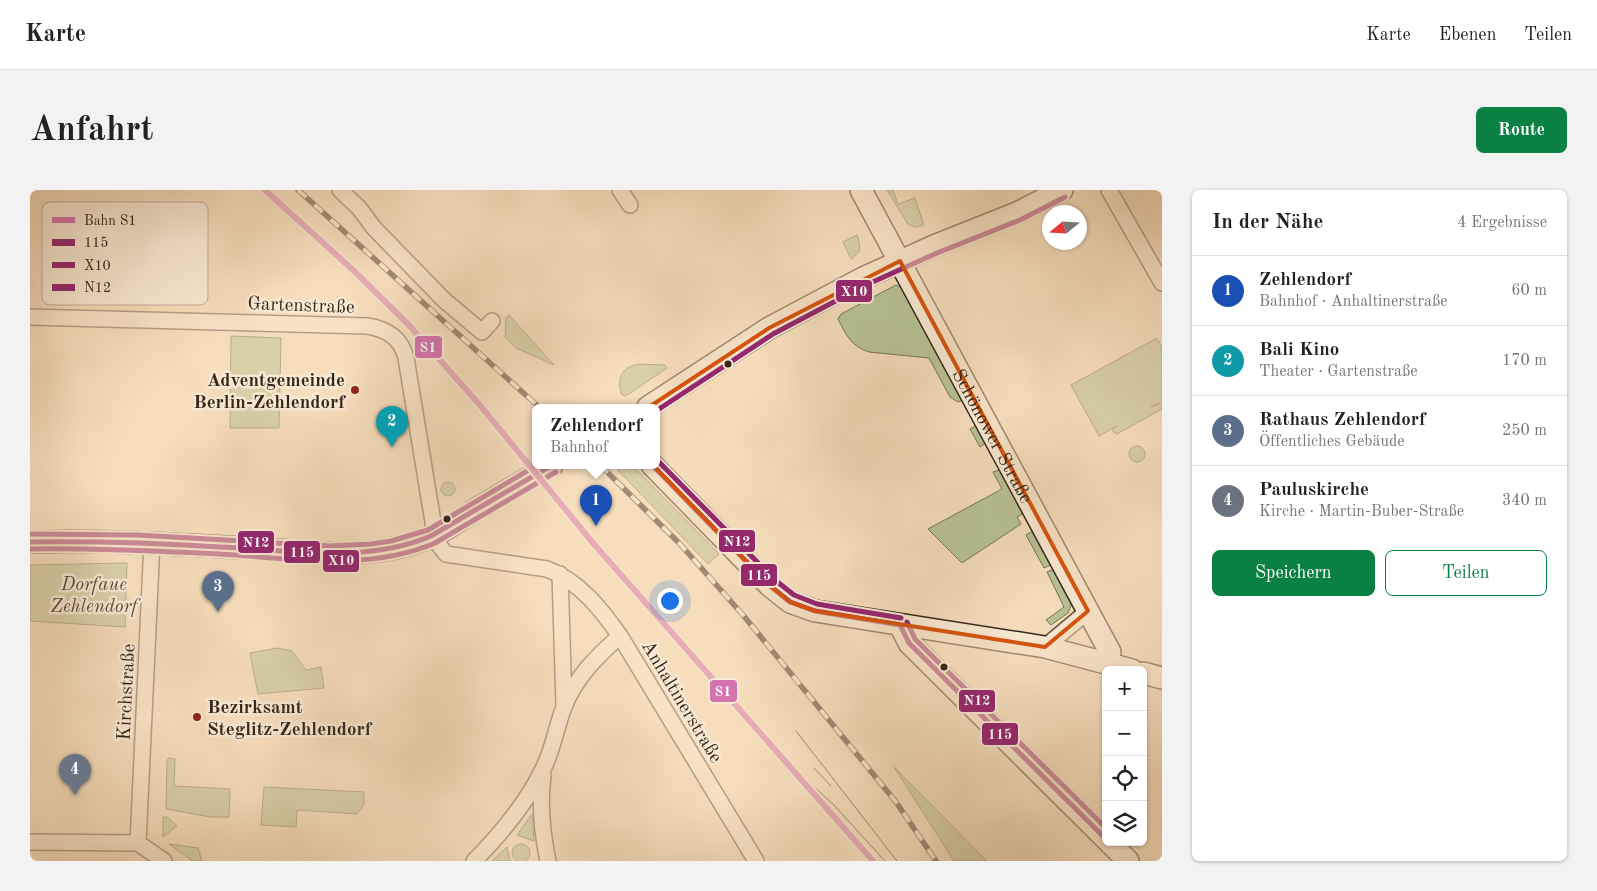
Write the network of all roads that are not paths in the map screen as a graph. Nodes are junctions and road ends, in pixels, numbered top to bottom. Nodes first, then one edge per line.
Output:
1 (340, 190) edge
2 (620, 190) edge
3 (861, 190) edge
4 (1062, 190) edge
5 (1109, 190) edge
6 (630, 204) dead end
7 (900, 261) junction
8 (1162, 283) edge
9 (30, 317) edge
10 (492, 321) dead end
11 (653, 404) edge
12 (545, 469) edge
13 (656, 469) edge
14 (432, 536) junction
15 (30, 542) edge
16 (152, 542) junction
17 (560, 574) junction
18 (1088, 611) junction
19 (900, 625) junction
20 (620, 636) junction
21 (1045, 647) junction
22 (1108, 663) junction
23 (1118, 666) edge
24 (1147, 674) edge
25 (1162, 678) edge
26 (564, 707) junction
27 (544, 768) junction
28 (1102, 835) edge
29 (30, 842) edge
30 (138, 843) junction
31 (1113, 846) edge
32 (164, 861) edge
33 (474, 861) edge
34 (548, 861) edge
35 (756, 861) edge
36 (1128, 861) edge

1 - 10 street
2 - 6 street
3 - 7 main road, Schönower Straße
4 - 7 main road
5 - 8 street
7 - 11 main road
7 - 18 main road, Schönower Straße
9 - 14 street, Gartenstraße
12 - 14 main road
13 - 19 main road
14 - 16 main road
14 - 17 street
15 - 16 main road
16 - 30 street, Kirchstraße
17 - 20 street, Anhaltinerstraße
17 - 26 street
18 - 21 street
18 - 22 main road, Schönower Straße
19 - 21 main road
19 - 28 main road
20 - 26 street
20 - 35 street, Anhaltinerstraße
21 - 22 main road
22 - 23 main road
24 - 25 main road
26 - 27 street
27 - 33 street
27 - 34 street
29 - 30 street
30 - 32 street
31 - 36 main road

